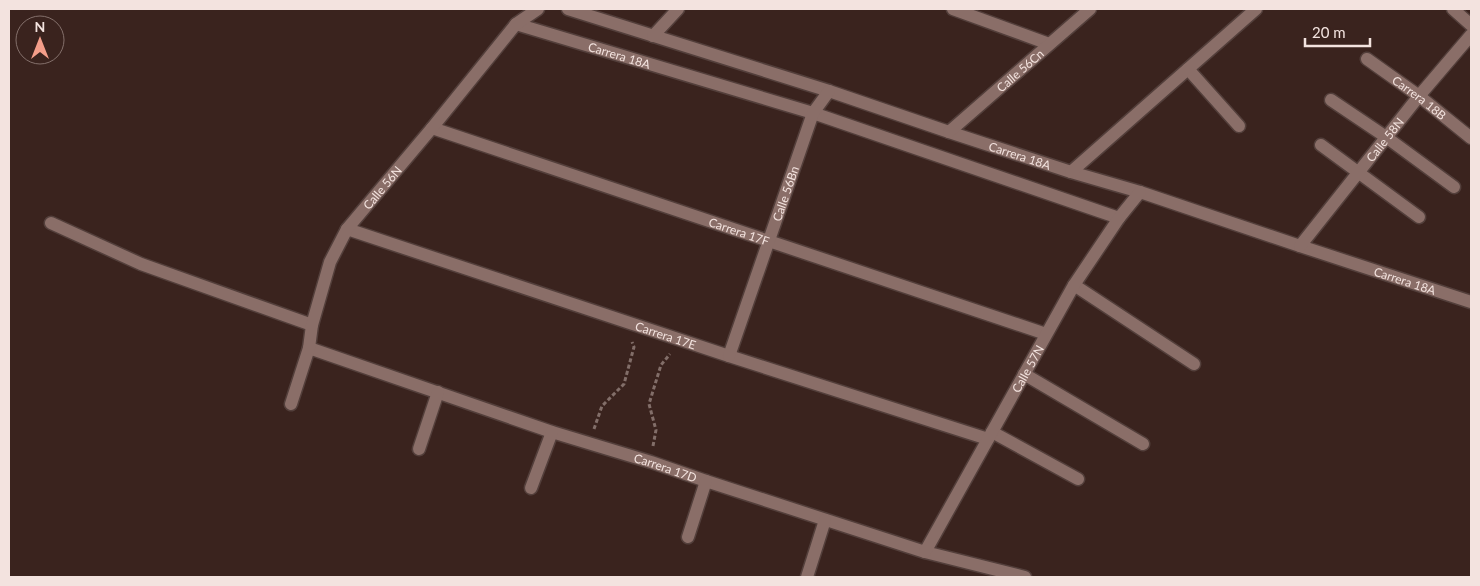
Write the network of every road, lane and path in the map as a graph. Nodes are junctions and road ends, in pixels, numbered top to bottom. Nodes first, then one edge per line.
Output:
1 (538, 9) edge
2 (568, 9) edge
3 (678, 9) edge
4 (953, 9) edge
5 (1090, 9) edge
6 (1256, 9) edge
7 (1453, 9) edge
8 (516, 24) junction
9 (1471, 25) edge
10 (1471, 35) edge
11 (653, 36) junction
12 (1049, 44) junction
13 (1367, 59) dead end
14 (1188, 69) junction
15 (829, 91) junction
16 (1419, 96) junction
17 (1331, 100) dead end
18 (814, 113) junction
19 (1239, 126) dead end
20 (432, 128) junction
21 (949, 132) junction
22 (1386, 137) junction
23 (1471, 138) edge
24 (1321, 145) dead end
25 (1071, 172) junction
26 (1358, 172) junction
27 (1454, 187) dead end
28 (1140, 192) junction
29 (1419, 217) dead end
30 (1120, 218) junction
31 (51, 223) dead end
32 (347, 229) junction
33 (769, 242) junction
34 (1300, 246) junction
35 (1074, 285) junction
36 (1471, 301) edge
37 (627, 322) junction
38 (312, 325) junction
39 (1046, 334) junction
40 (681, 340) junction
41 (309, 348) junction
42 (729, 356) junction
43 (1194, 364) dead end
44 (1024, 374) junction
45 (438, 392) junction
46 (291, 404) dead end
47 (552, 432) junction
48 (990, 436) junction
49 (588, 443) junction
50 (1143, 444) dead end
51 (419, 449) dead end
52 (650, 462) junction
53 (1078, 479) dead end
54 (706, 482) junction
55 (531, 488) dead end
56 (825, 520) junction
57 (688, 537) dead end
58 (925, 552) junction
59 (807, 577) edge
60 (1025, 577) edge

1 - 8 street, Calle 56N
2 - 11 street, Carrera 18A
3 - 11 street
4 - 12 street
5 - 12 street, Calle 56Cn
6 - 14 street
7 - 9 street
8 - 18 street, Carrera 18A
8 - 20 street, Calle 56N
10 - 16 street, Calle 58N
11 - 15 street, Carrera 18A
12 - 21 street, Calle 56Cn
13 - 16 street, Carrera 18B
14 - 19 street
14 - 25 street
15 - 18 street, Calle 56Bn
15 - 21 street, Carrera 18A
16 - 22 street, Calle 58N
16 - 23 street, Carrera 18B
17 - 22 street
18 - 30 street, Carrera 18A
18 - 33 street, Calle 56Bn
20 - 32 street, Calle 56N
20 - 33 street, Carrera 17F
21 - 25 street, Carrera 18A
22 - 26 street, Calle 58N
22 - 27 street
24 - 26 street
25 - 28 street, Carrera 18A
26 - 29 street
26 - 34 street, Calle 58N
28 - 30 street, Calle 57N
28 - 34 street, Carrera 18A
30 - 35 street, Calle 57N
31 - 38 street
32 - 37 street, Carrera 17E
32 - 38 street, Calle 56N
33 - 39 street, Carrera 17F
33 - 42 street, Calle 56Bn
34 - 36 street, Carrera 18A
35 - 39 street, Calle 57N
35 - 43 street
37 - 40 street, Carrera 17E
37 - 49 path
38 - 41 street, Calle 56N
39 - 44 street, Calle 57N
40 - 42 street, Carrera 17E
40 - 52 path
41 - 45 street, Carrera 17D
41 - 46 street, Calle 56N
42 - 48 street, Carrera 17E
44 - 48 street, Calle 57N
44 - 50 street
45 - 47 street, Carrera 17D
45 - 51 street
47 - 49 street, Carrera 17D
47 - 55 street
48 - 53 street, Carrera 17E
48 - 58 street, Calle 57N
49 - 52 street, Carrera 17D
52 - 54 street, Carrera 17D
54 - 56 street, Carrera 17D
54 - 57 street
56 - 58 street, Carrera 17D
56 - 59 street
58 - 60 street, Carrera 17D

